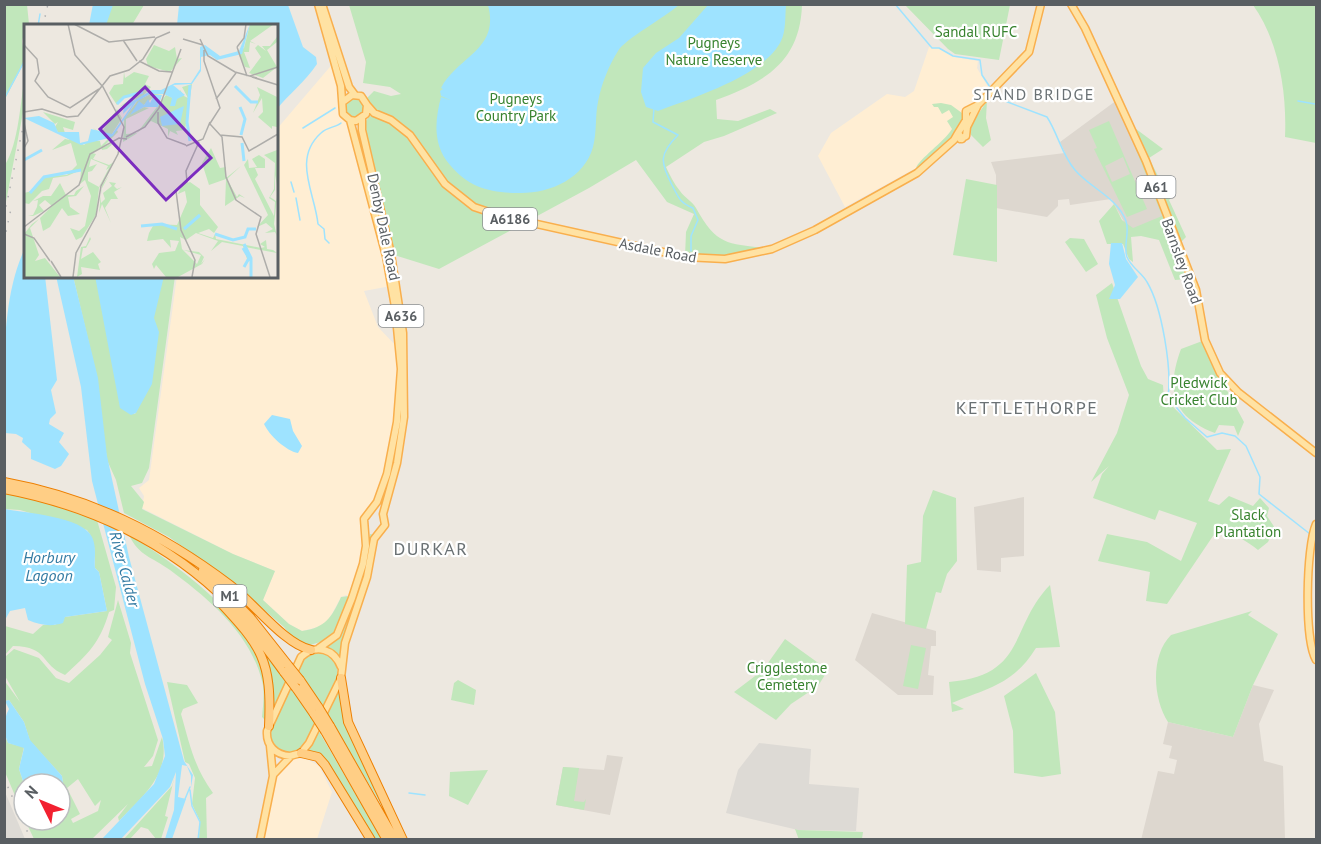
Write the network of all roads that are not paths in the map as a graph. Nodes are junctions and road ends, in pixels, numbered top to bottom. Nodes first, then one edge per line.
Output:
1 (318, 4) edge
2 (322, 4) edge
3 (1041, 4) edge
4 (1071, 4) edge
5 (355, 95) junction
6 (344, 101) junction
7 (367, 105) junction
8 (374, 113) junction
9 (363, 118) junction
10 (350, 120) junction
11 (1317, 453) edge
12 (4, 482) edge
13 (4, 489) edge
14 (93, 509) junction
15 (370, 512) junction
16 (382, 514) junction
17 (1317, 524) edge
18 (366, 528) junction
19 (380, 531) junction
20 (161, 539) junction
21 (175, 559) junction
22 (314, 649) junction
23 (1317, 660) edge
24 (341, 667) junction
25 (286, 668) junction
26 (340, 678) junction
27 (269, 726) junction
28 (327, 728) junction
29 (270, 745) junction
30 (301, 753) junction
31 (290, 756) junction
32 (273, 776) junction
33 (260, 840) edge
34 (371, 840) edge
35 (387, 840) edge
36 (395, 840) edge
37 (403, 840) edge

1 - 6 main road
2 - 5 main road
3 - 8 main road, Asdale Road / A6186
4 - 11 main road, Barnsley Road / A61
5 - 6 main road
5 - 7 main road
6 - 10 main road
7 - 8 main road, Asdale Road / A6186
7 - 9 main road
8 - 9 main road
9 - 10 main road
9 - 16 main road, Denby Dale Road / A636
10 - 15 main road, Denby Dale Road / A636
12 - 14 highway, M1
13 - 14 highway, M1
14 - 20 highway, M1
14 - 21 highway, M1
15 - 16 main road
15 - 18 main road, Denby Dale Road
16 - 19 main road, Denby Dale Road
17 - 23 main road
18 - 19 main road
18 - 22 main road, Denby Dale Road
19 - 24 main road, Denby Dale Road
20 - 22 highway
20 - 25 highway, M1
21 - 25 highway, M1
21 - 27 highway
22 - 24 main road
22 - 27 main road, Denby Dale Road
24 - 26 main road, Denby Dale Road
25 - 28 highway, M1, bridge
26 - 30 main road
26 - 37 highway
27 - 29 main road
28 - 35 highway, M1
28 - 36 highway, M1
29 - 31 main road
29 - 32 main road
30 - 31 main road
30 - 34 highway
31 - 32 main road
32 - 33 main road

